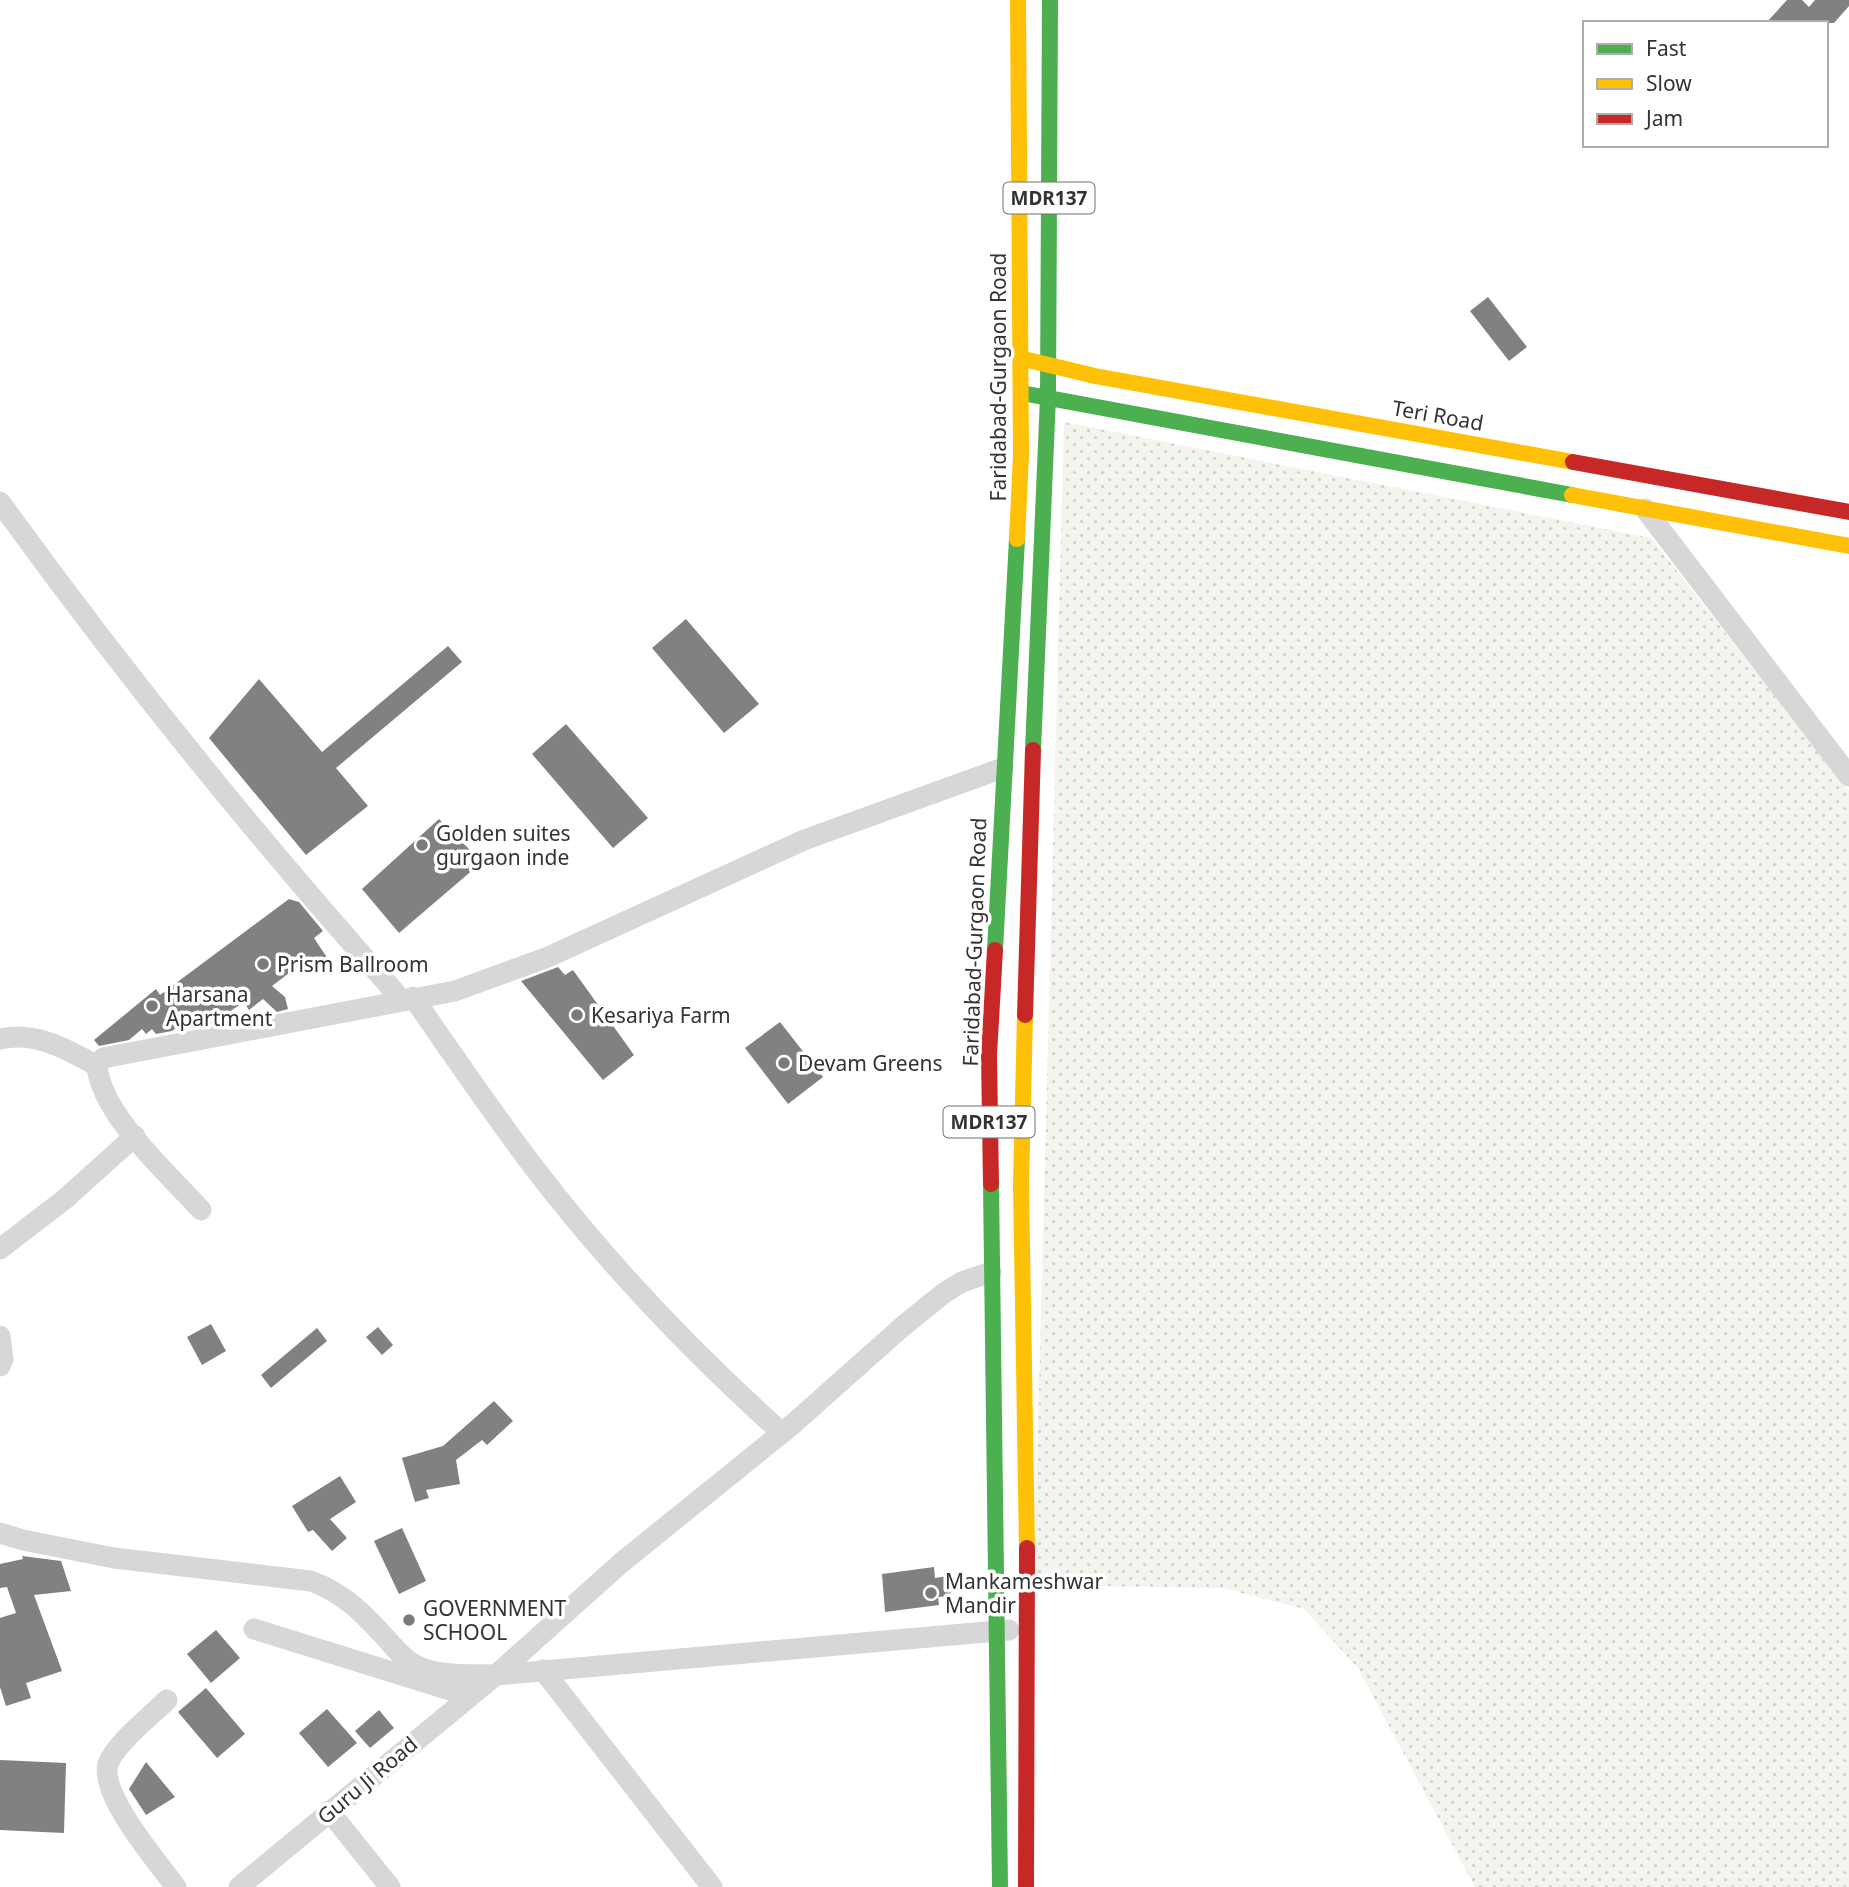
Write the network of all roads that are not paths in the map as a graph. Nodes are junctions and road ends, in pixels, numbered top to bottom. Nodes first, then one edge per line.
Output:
1 (1018, 0) edge
2 (1050, 0) edge
3 (1020, 358) junction
4 (1048, 366) junction
5 (1021, 393) junction
6 (1048, 397) junction
7 (0, 502) edge
8 (1644, 509) junction
9 (1849, 512) edge
10 (1849, 546) edge
11 (1003, 768) junction
12 (1849, 776) edge
13 (407, 998) junction
14 (0, 1039) edge
15 (97, 1066) junction
16 (135, 1136) junction
17 (201, 1210) dead end
18 (0, 1249) edge
19 (991, 1272) junction
20 (0, 1336) edge
21 (0, 1366) edge
22 (782, 1433) junction
23 (0, 1533) edge
24 (1026, 1628) junction
25 (254, 1629) dead end
26 (998, 1631) junction
27 (543, 1670) junction
28 (496, 1675) junction
29 (469, 1696) junction
30 (167, 1700) dead end
31 (329, 1811) junction
32 (176, 1887) edge
33 (239, 1887) edge
34 (390, 1887) edge
35 (712, 1887) edge
36 (1000, 1887) edge
37 (1027, 1887) edge

1 - 3 main road, Faridabad-Gurgaon Road / MDR137
2 - 4 main road, MDR137
3 - 4 main road, Teri Road
3 - 5 main road, Faridabad-Gurgaon Road / MDR137
4 - 6 main road, MDR137
4 - 9 main road, Teri Road
5 - 6 main road
5 - 11 main road, Faridabad-Gurgaon Road / MDR137
6 - 8 main road
6 - 24 main road, MDR137
7 - 13 street
8 - 10 main road
8 - 12 street
11 - 13 street
11 - 19 main road, Faridabad-Gurgaon Road / MDR137
13 - 15 street
13 - 22 street
14 - 15 street
15 - 16 street
16 - 17 street
16 - 18 street
19 - 22 street, Guru Ji Road
19 - 26 main road, Faridabad-Gurgaon Road / MDR137
20 - 21 street
22 - 28 street, Guru Ji Road
23 - 28 street
24 - 26 street
24 - 37 main road, MDR137
25 - 29 street
26 - 27 street
26 - 36 main road, Faridabad-Gurgaon Road / MDR137
27 - 28 street
27 - 35 street
28 - 29 street, Guru Ji Road
29 - 31 street, Guru Ji Road
30 - 32 street
31 - 33 street, Guru Ji Road
31 - 34 street

